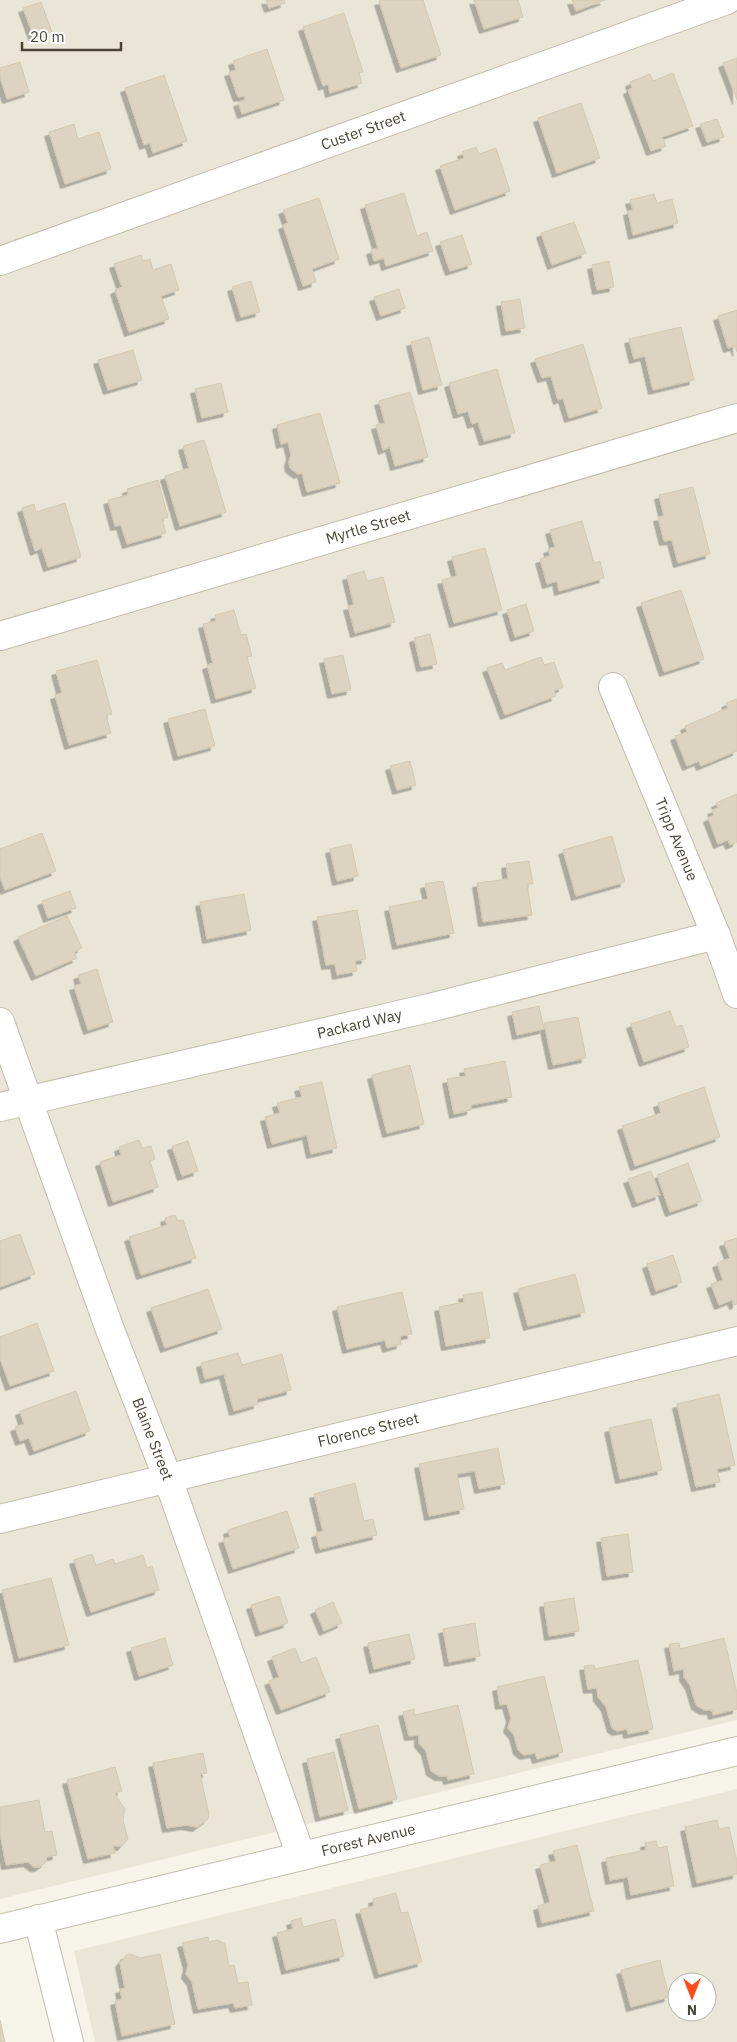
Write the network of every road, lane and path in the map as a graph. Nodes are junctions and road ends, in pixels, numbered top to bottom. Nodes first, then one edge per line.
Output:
1 (727, 0) edge
2 (0, 261) edge
3 (737, 418) edge
4 (0, 636) edge
5 (613, 687) dead end
6 (716, 935) junction
7 (737, 994) edge
8 (0, 1022) edge
9 (27, 1099) junction
10 (0, 1107) edge
11 (737, 1341) edge
12 (168, 1479) junction
13 (0, 1519) edge
14 (737, 1751) edge
15 (301, 1856) junction
16 (38, 1920) junction
17 (0, 1929) edge
18 (69, 2042) edge

1 - 2 street, Custer Street
3 - 4 street, Myrtle Street
5 - 6 street, Tripp Avenue
6 - 7 street, Tripp Avenue
6 - 9 street, Packard Way
8 - 9 street, Blaine Street
9 - 10 street, Packard Way
9 - 12 street, Blaine Street
11 - 12 street, Florence Street
12 - 13 street, Florence Street
12 - 15 street, Blaine Street
14 - 15 street, Forest Avenue
15 - 16 street, Forest Avenue
16 - 17 street, Forest Avenue
16 - 18 street

